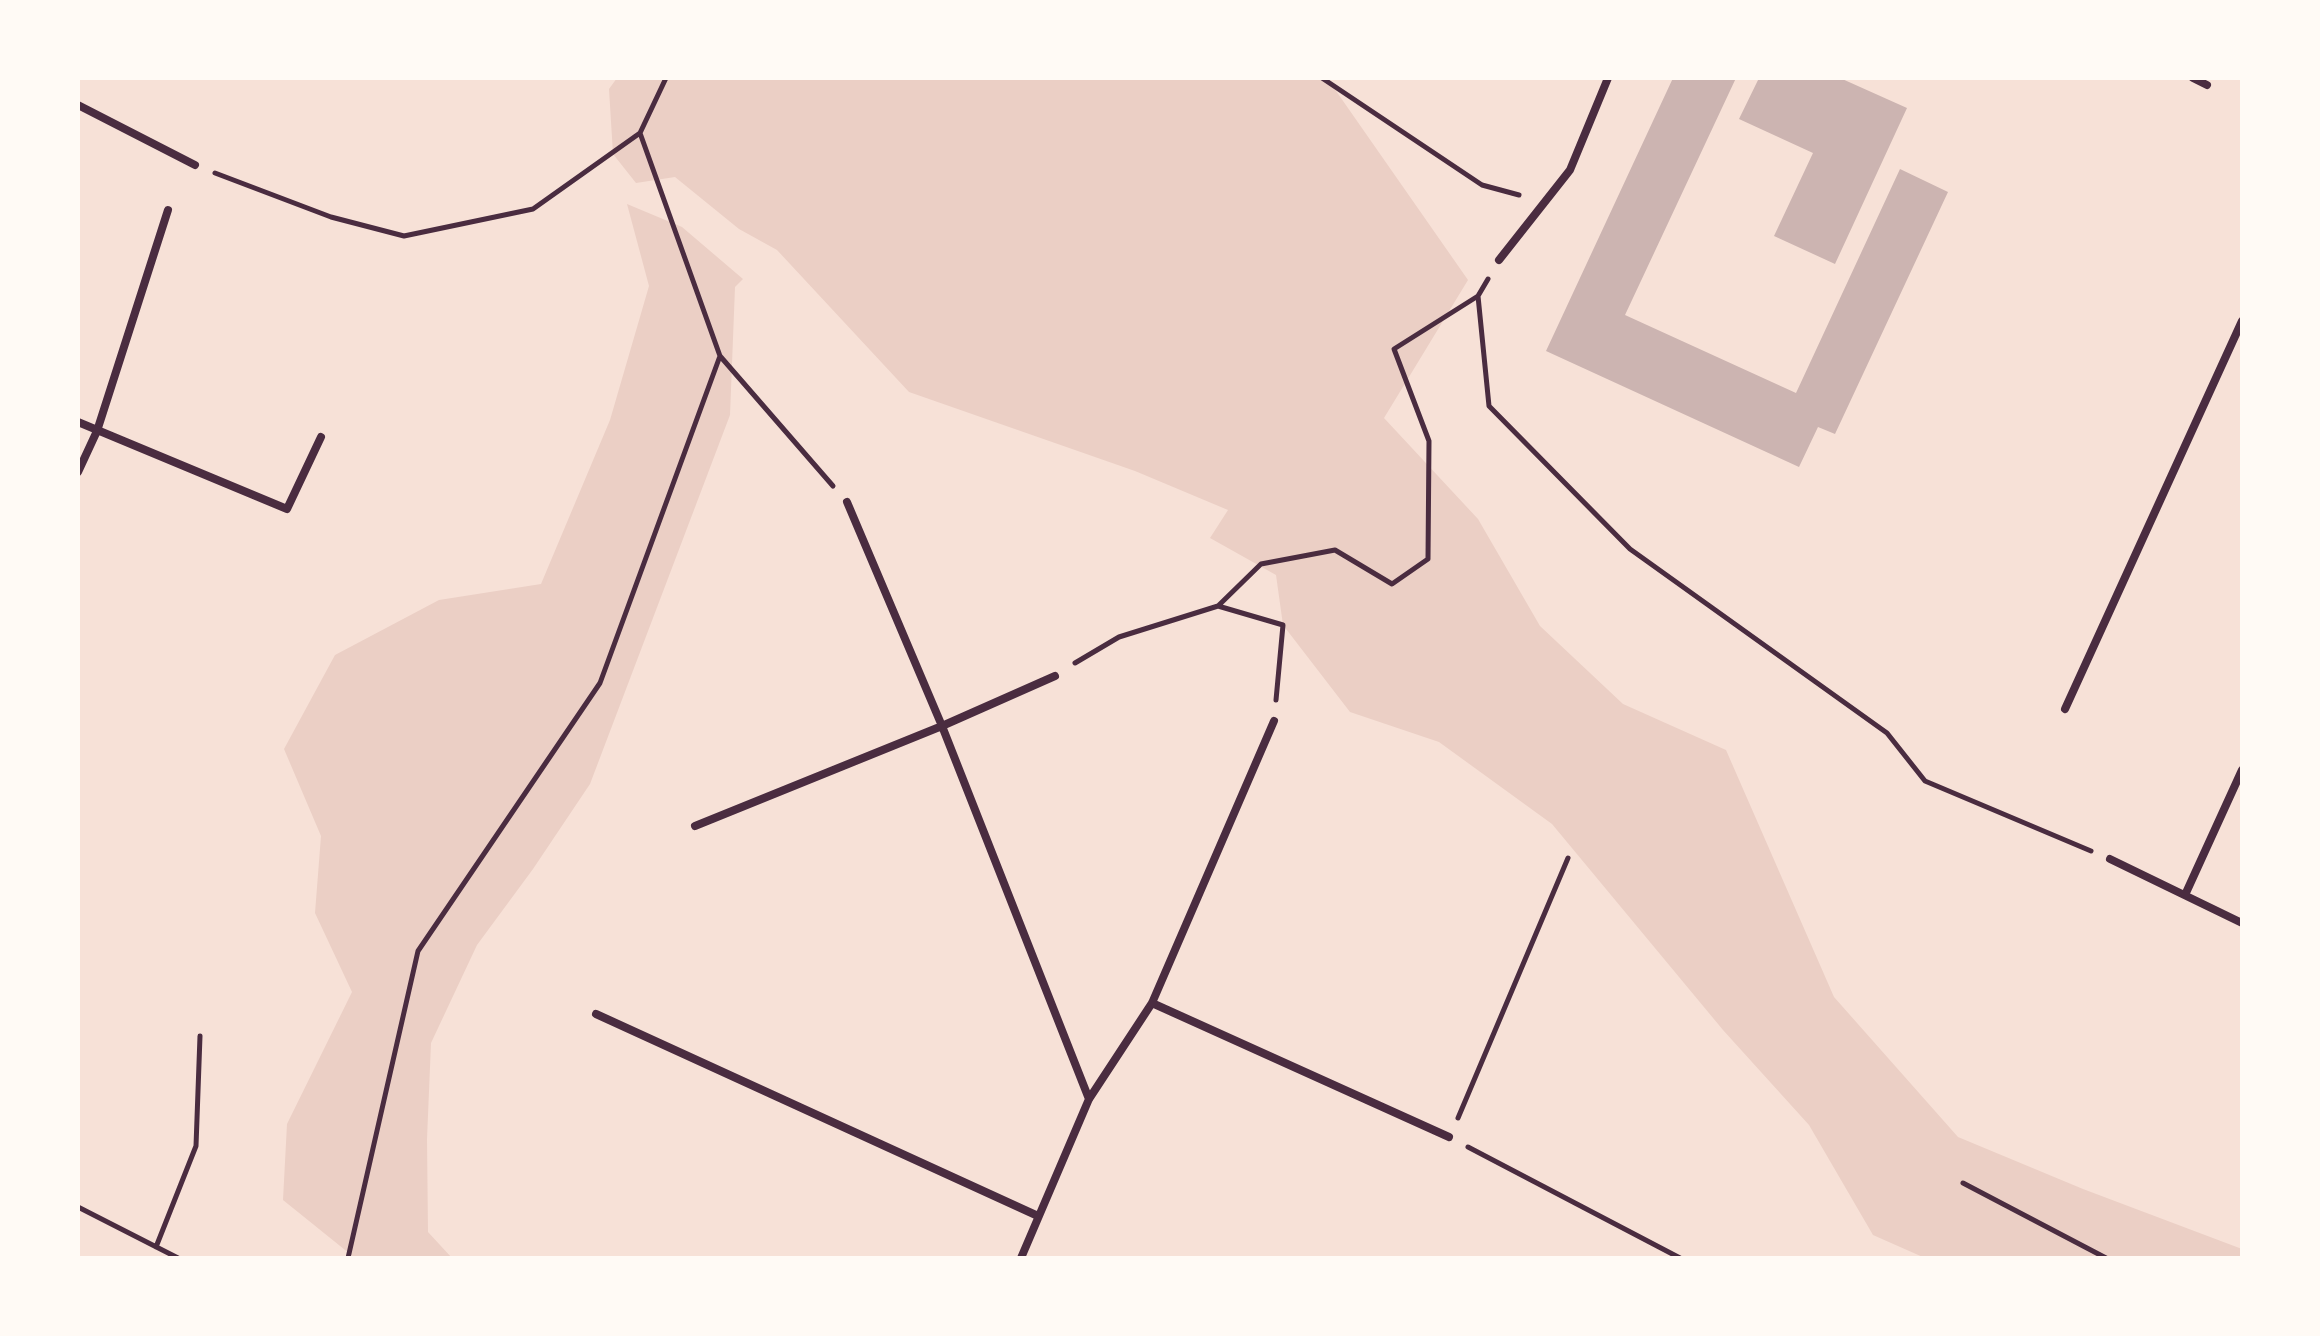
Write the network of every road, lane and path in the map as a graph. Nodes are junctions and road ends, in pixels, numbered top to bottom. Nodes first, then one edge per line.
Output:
1 (666, 78) edge
2 (1322, 78) edge
3 (1608, 78) edge
4 (2193, 78) edge
5 (2207, 85) dead end
6 (78, 105) edge
7 (640, 133) junction
8 (195, 165) joint
9 (1545, 202) junction
10 (168, 210) dead end
11 (1499, 260) joint
12 (1478, 296) junction
13 (2242, 321) edge
14 (720, 356) junction
15 (78, 422) edge
16 (97, 431) junction
17 (321, 437) dead end
18 (78, 472) edge
19 (847, 502) joint
20 (1218, 606) junction
21 (1055, 676) joint
22 (2065, 709) dead end
23 (1274, 721) joint
24 (942, 726) junction
25 (2242, 770) edge
26 (695, 826) dead end
27 (1568, 858) dead end
28 (2110, 859) joint
29 (2185, 895) junction
30 (2242, 923) edge
31 (1152, 1003) junction
32 (596, 1014) dead end
33 (200, 1036) dead end
34 (1089, 1099) junction
35 (1449, 1137) junction
36 (1963, 1183) dead end
37 (78, 1207) edge
38 (1038, 1216) junction
39 (156, 1247) junction
40 (178, 1258) edge
41 (348, 1258) edge
42 (1021, 1258) edge
43 (1680, 1258) edge
44 (2106, 1258) edge

1 - 7 path
2 - 9 path
3 - 9 street
4 - 5 street
6 - 8 street
7 - 8 path
7 - 14 path
9 - 11 street
10 - 16 street
11 - 12 path
12 - 20 path
12 - 28 path
13 - 22 street
14 - 19 path
14 - 41 path
15 - 16 street
16 - 17 street
16 - 18 street
19 - 24 street
20 - 21 path
20 - 23 path
21 - 24 street
23 - 31 street
24 - 26 street
24 - 34 street
25 - 29 street
27 - 35 path
28 - 29 street
29 - 30 street
31 - 34 street
31 - 35 street
32 - 38 street
33 - 39 path
34 - 38 street
35 - 43 path
36 - 44 path
37 - 39 path
38 - 42 street
39 - 40 path

